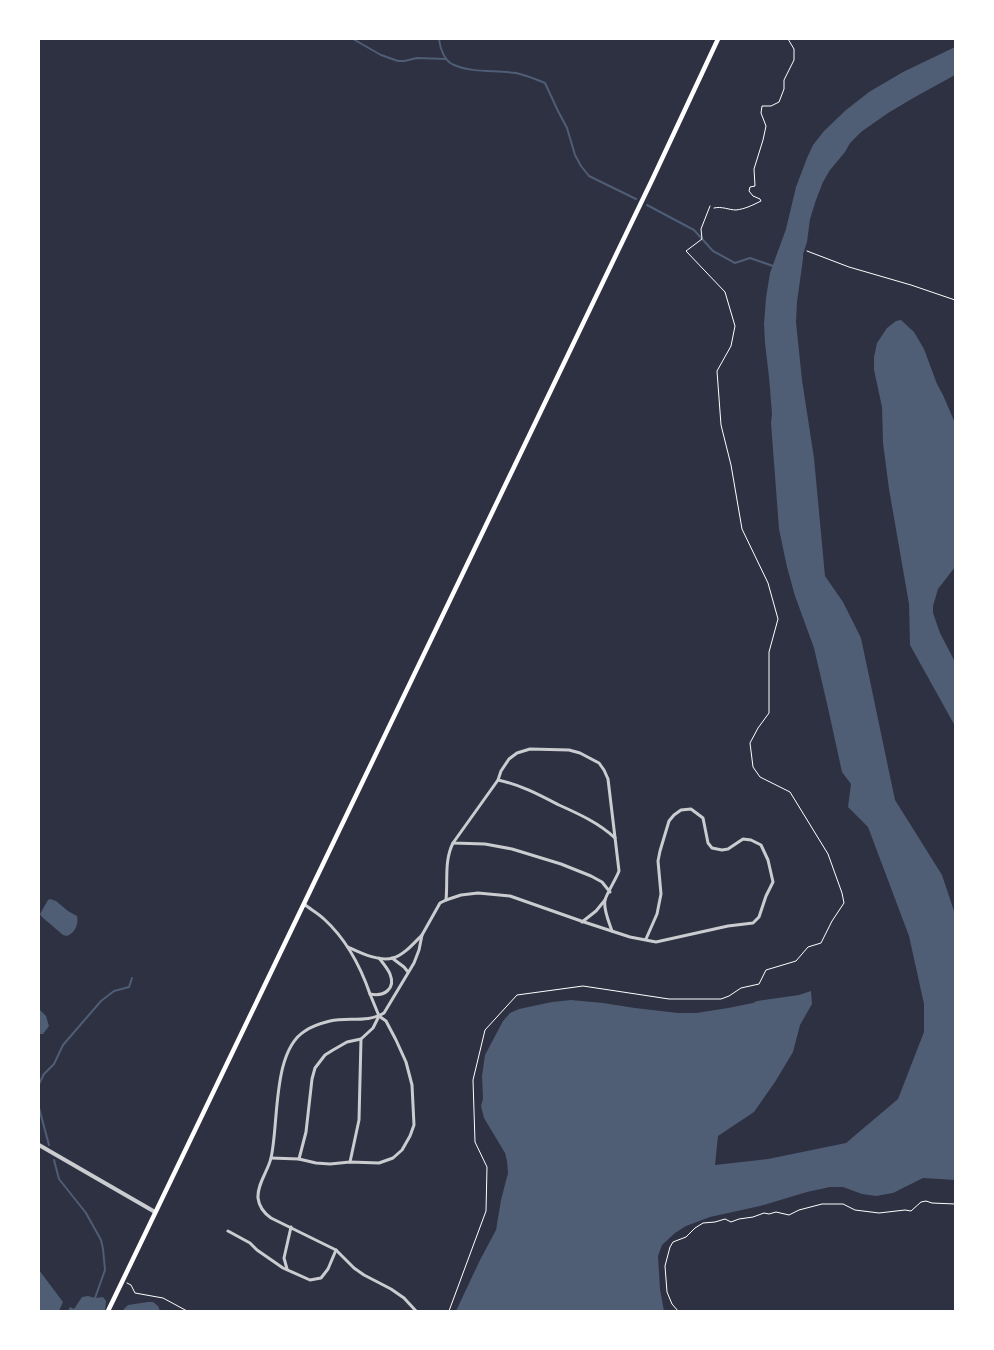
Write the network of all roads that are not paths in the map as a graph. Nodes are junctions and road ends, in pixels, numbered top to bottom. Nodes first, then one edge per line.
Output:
1 (718, 39) edge
2 (498, 780) junction
3 (615, 838) junction
4 (453, 843) junction
5 (610, 892) junction
6 (446, 900) junction
7 (605, 900) junction
8 (304, 904) junction
9 (582, 922) junction
10 (612, 931) junction
11 (422, 935) junction
12 (646, 939) junction
13 (348, 947) junction
14 (379, 958) junction
15 (392, 958) junction
16 (408, 972) junction
17 (370, 994) junction
18 (378, 1016) junction
19 (361, 1039) junction
20 (39, 1145) edge
21 (271, 1158) junction
22 (299, 1159) junction
23 (350, 1162) junction
24 (155, 1212) junction
25 (291, 1227) junction
26 (228, 1231) dead end
27 (336, 1250) junction
28 (287, 1269) junction
29 (108, 1311) edge
30 (416, 1311) edge

1 - 8 main road
2 - 3 street
2 - 3 street
2 - 4 street
3 - 5 street
4 - 5 street
4 - 6 street
5 - 7 street
6 - 9 street
6 - 11 street
7 - 9 street
7 - 10 street
8 - 13 street
8 - 24 main road
9 - 10 street
10 - 12 street
11 - 15 street
11 - 16 street
12 - 12 street
13 - 14 street
13 - 17 street
14 - 15 street
14 - 17 street
15 - 16 street
16 - 18 street
17 - 18 street
18 - 19 street
18 - 21 street
18 - 23 street
19 - 22 street
19 - 23 street
20 - 24 street
21 - 22 street
21 - 25 street
22 - 23 street
24 - 29 main road
25 - 27 street
25 - 28 street
26 - 28 street
27 - 28 street
27 - 30 street

